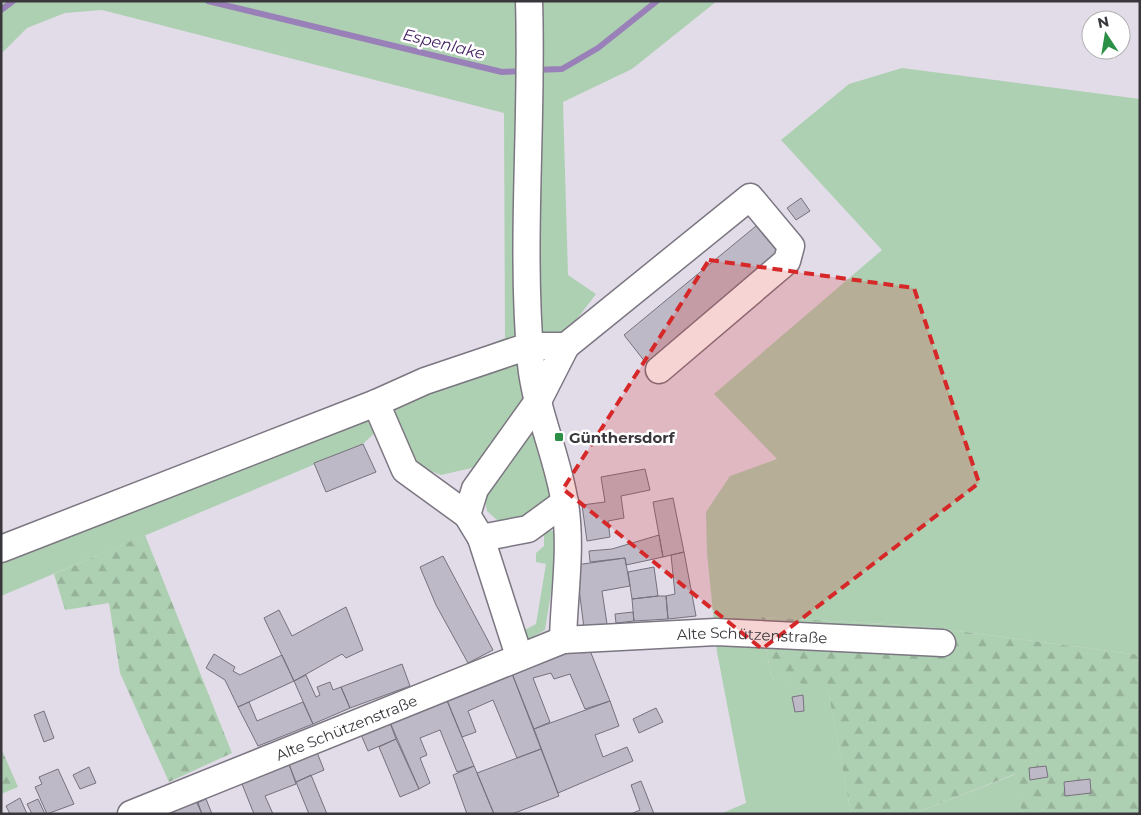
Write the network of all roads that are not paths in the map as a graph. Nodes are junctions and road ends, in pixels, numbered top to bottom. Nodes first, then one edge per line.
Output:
1 (529, 1) edge
2 (566, 346) junction
3 (660, 370) dead end
4 (534, 375) junction
5 (376, 403) junction
6 (565, 502) junction
7 (467, 515) junction
8 (481, 538) junction
9 (1, 549) edge
10 (563, 640) junction
11 (942, 643) dead end
12 (519, 656) junction
13 (131, 814) edge

1 - 4 street
2 - 3 street
2 - 4 street
2 - 4 street
4 - 5 street
4 - 6 street
4 - 7 street
5 - 7 street
5 - 9 street
6 - 8 street
6 - 10 street
7 - 8 street
8 - 12 street
10 - 11 street, Alte Schützenstraße
10 - 12 street, Alte Schützenstraße
12 - 13 street, Alte Schützenstraße

